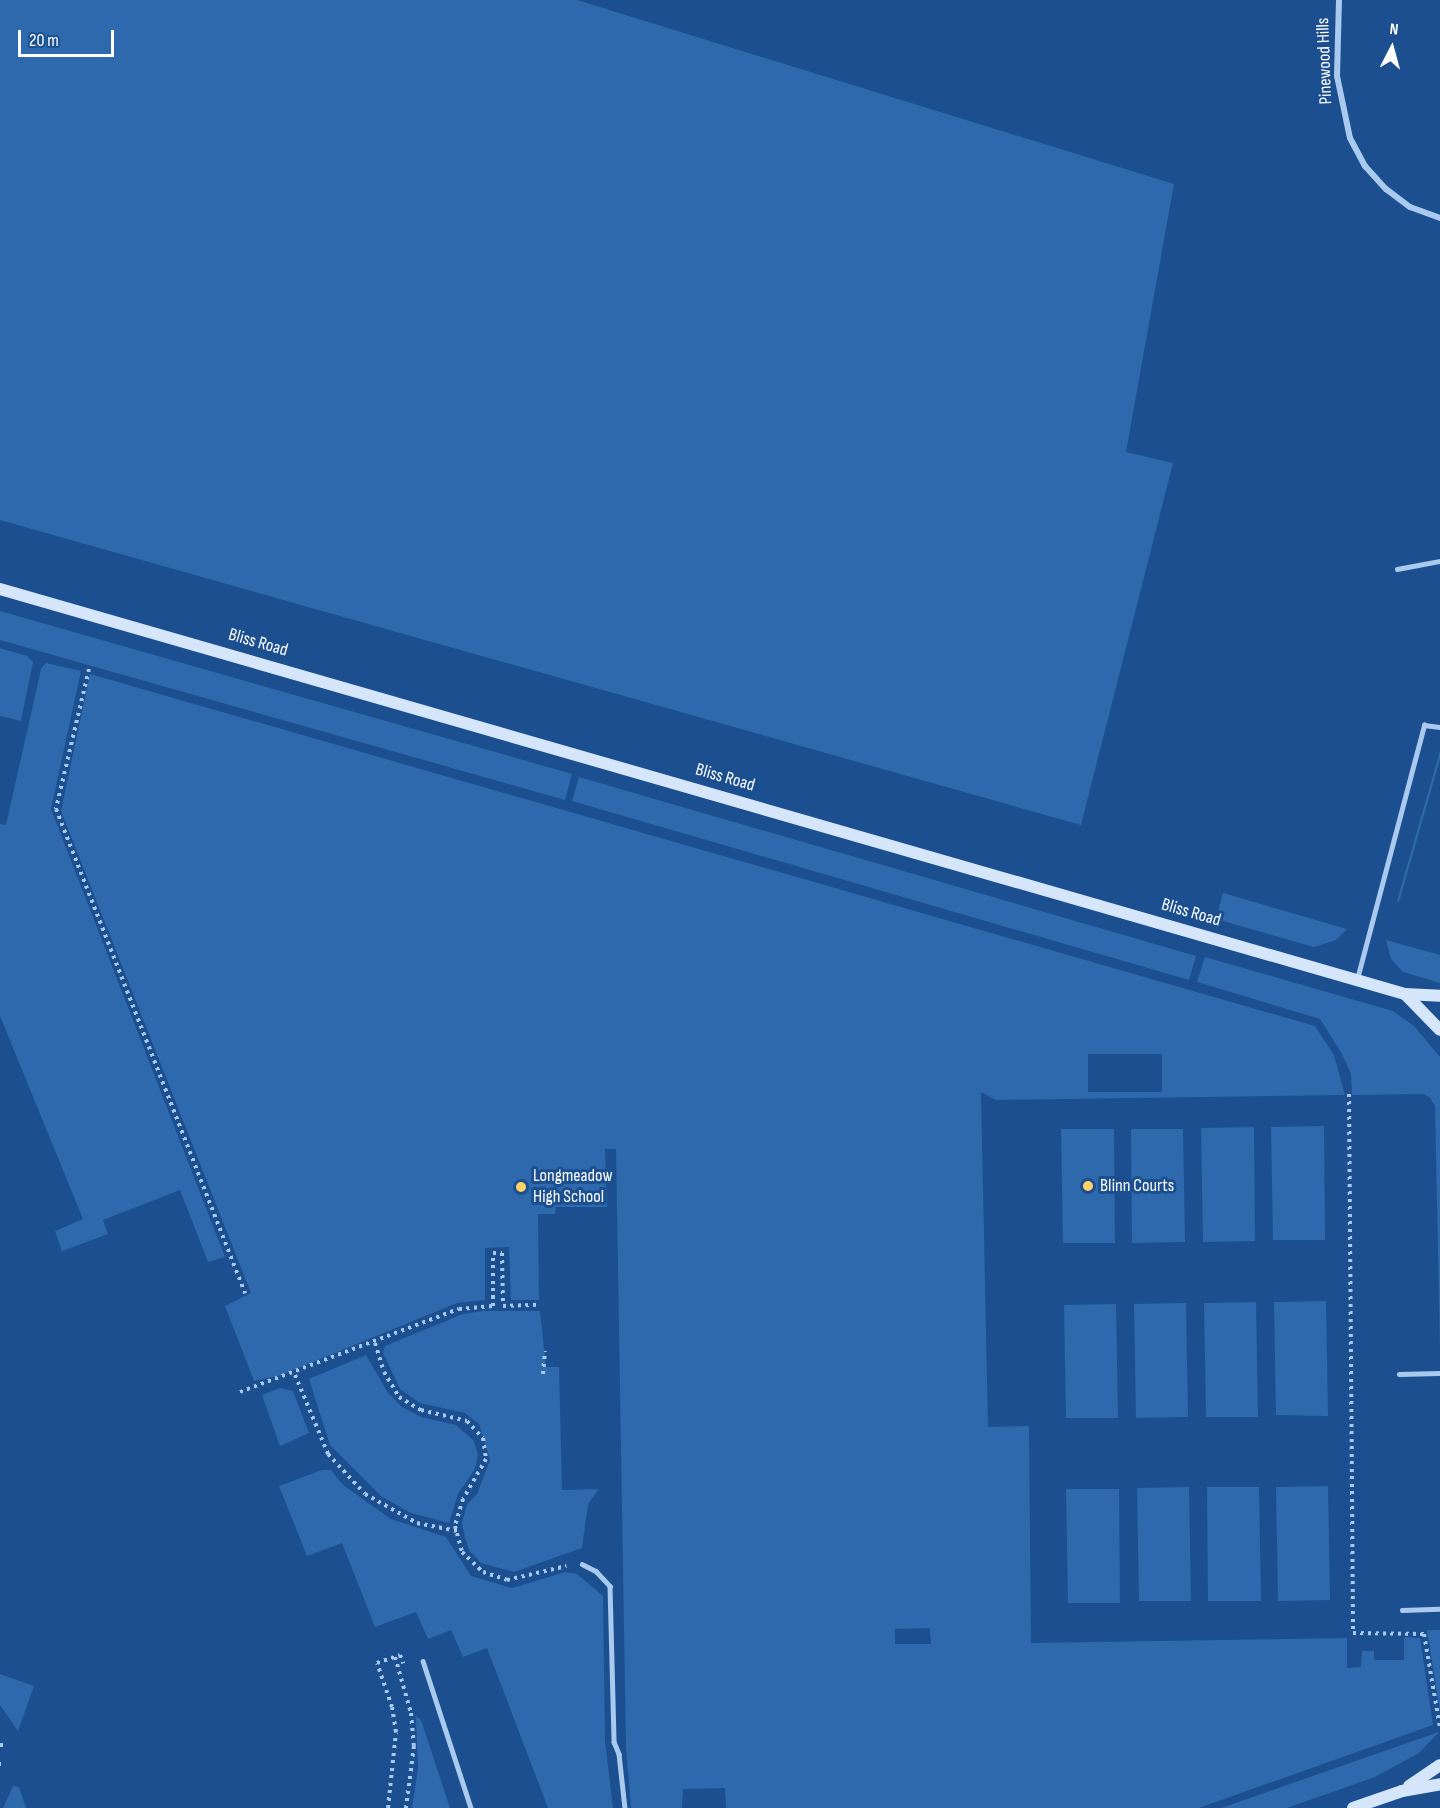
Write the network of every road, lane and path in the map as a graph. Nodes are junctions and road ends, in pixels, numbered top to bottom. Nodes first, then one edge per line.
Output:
1 (1339, 0) edge
2 (1440, 218) edge
3 (1440, 561) edge
4 (1397, 569) dead end
5 (0, 589) edge
6 (89, 669) dead end
7 (1440, 727) edge
8 (1356, 980) junction
9 (1405, 994) junction
10 (1440, 996) edge
11 (1440, 1030) edge
12 (1349, 1094) dead end
13 (245, 1293) dead end
14 (539, 1305) dead end
15 (375, 1343) junction
16 (545, 1352) dead end
17 (1440, 1373) edge
18 (295, 1374) junction
19 (543, 1374) dead end
20 (1399, 1374) dead end
21 (240, 1392) dead end
22 (457, 1531) junction
23 (582, 1564) joint
24 (1440, 1609) edge
25 (1402, 1610) dead end
26 (394, 1657) junction
27 (423, 1661) dead end
28 (406, 1669) dead end
29 (1440, 1728) edge
30 (1440, 1765) edge
31 (1440, 1784) edge
32 (1402, 1791) junction
33 (388, 1808) edge
34 (406, 1808) edge
35 (471, 1808) edge
36 (625, 1808) edge
37 (1353, 1808) edge

1 - 2 street, Pinewood Hills
3 - 4 lane
5 - 8 main road, Bliss Road
6 - 13 path
7 - 8 lane
8 - 9 main road, Bliss Road
9 - 10 main road, Bliss Road
9 - 11 main road
12 - 29 path
14 - 15 path
15 - 18 path
15 - 22 path
16 - 19 path
17 - 20 lane
18 - 21 path
18 - 22 path
22 - 23 path
23 - 36 lane
24 - 25 lane
26 - 28 path
26 - 33 path
26 - 34 path
27 - 35 lane
30 - 32 main road
31 - 32 main road
32 - 37 main road

